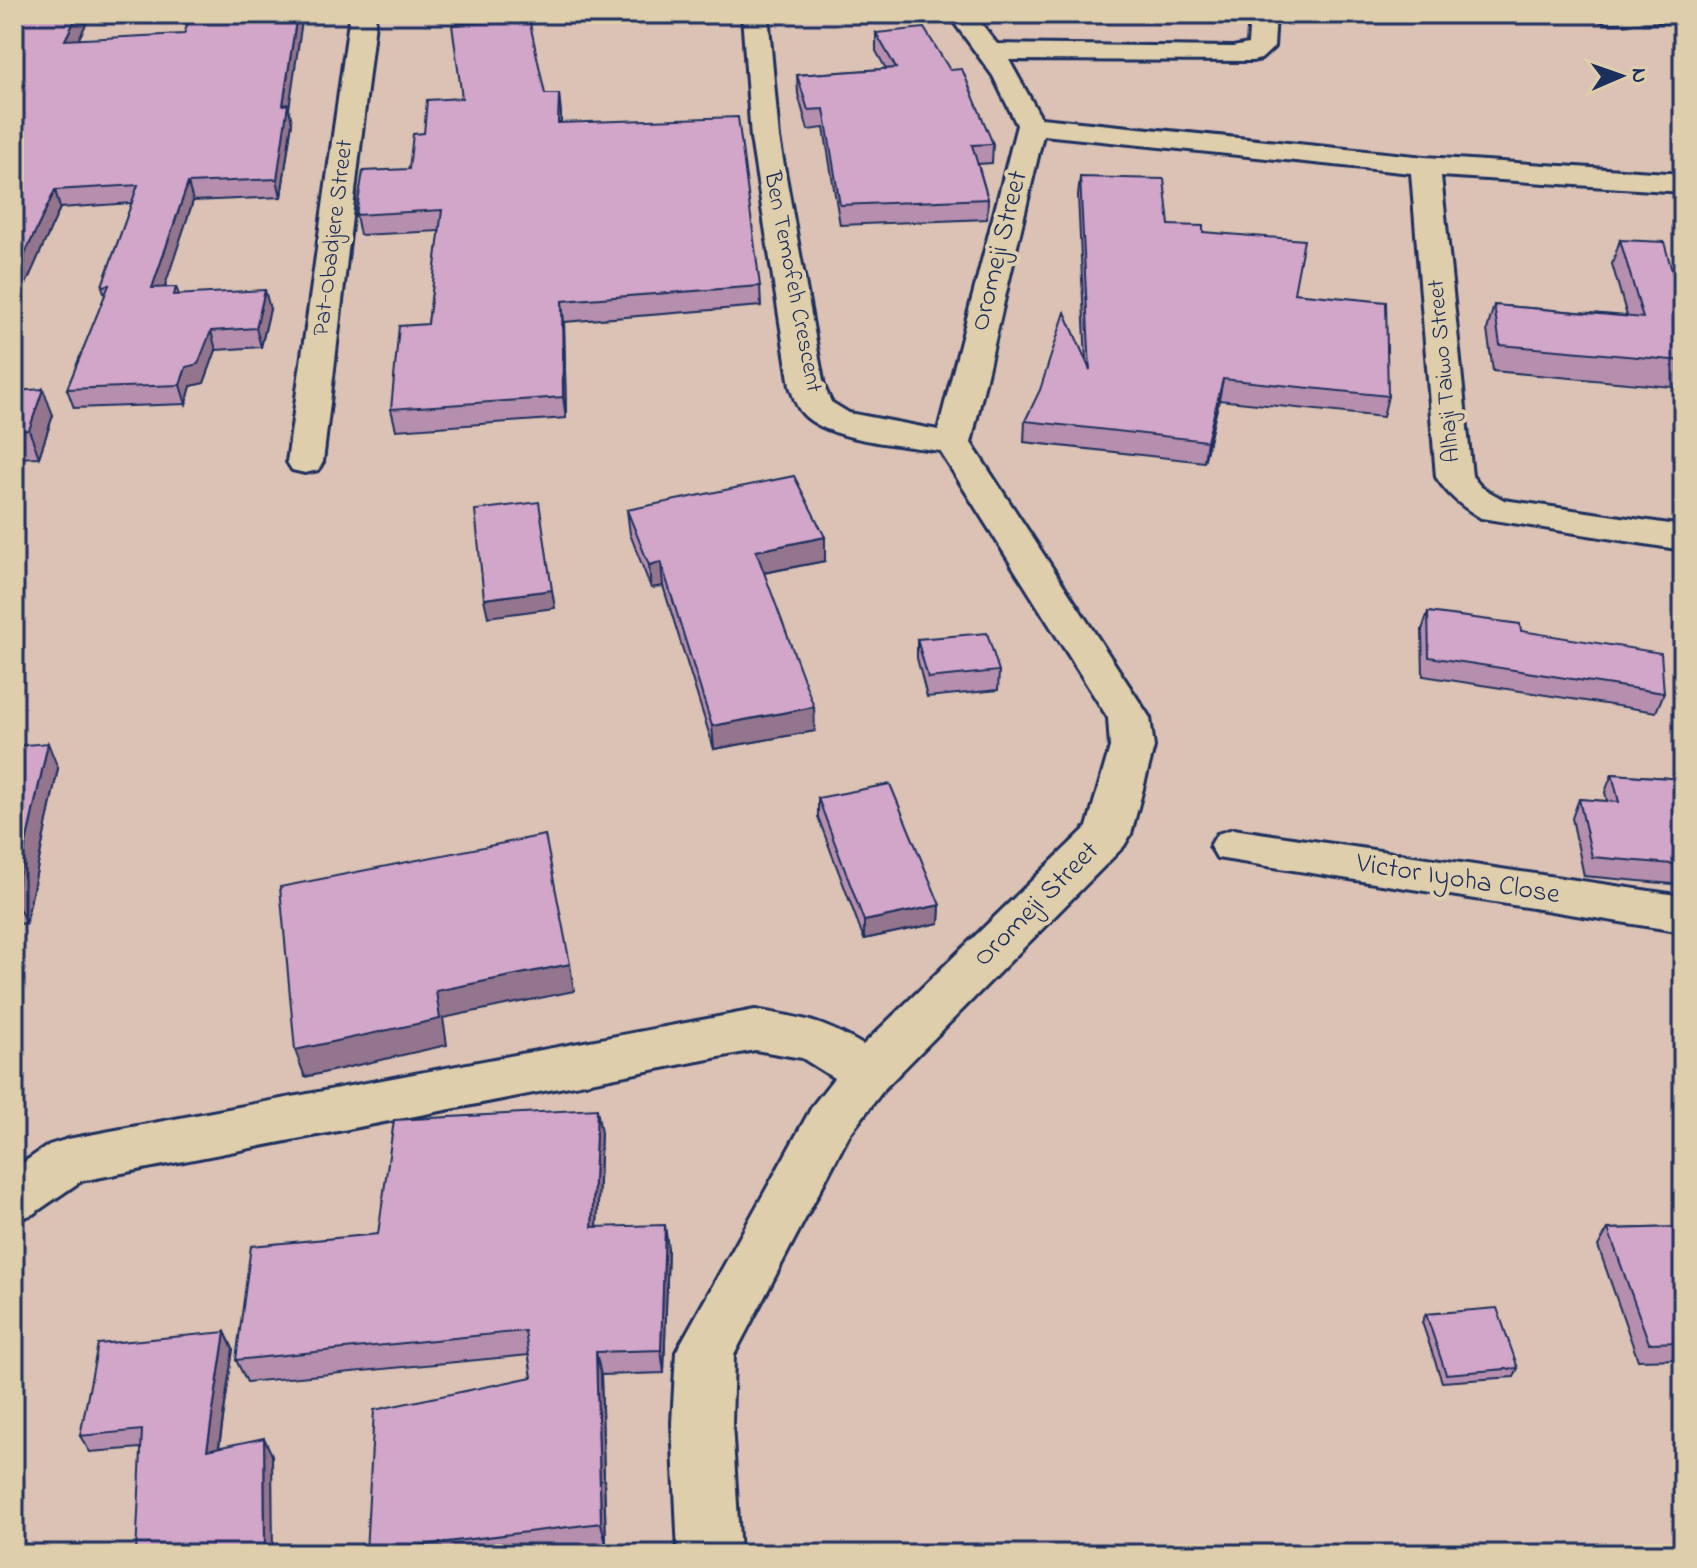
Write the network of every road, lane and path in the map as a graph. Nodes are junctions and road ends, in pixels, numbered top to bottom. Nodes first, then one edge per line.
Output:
1 (363, 14) edge
2 (755, 14) edge
3 (961, 14) edge
4 (1263, 14) edge
5 (1607, 14) edge
6 (1681, 14) edge
7 (990, 52) junction
8 (1031, 125) junction
9 (1425, 166) junction
10 (1683, 183) edge
11 (953, 443) junction
12 (305, 462) dead end
13 (1683, 538) edge
14 (1233, 846) dead end
15 (1683, 914) edge
16 (867, 1073) junction
17 (14, 1198) edge
18 (709, 1554) edge

1 - 12 street, Pat-Obadjere Street
2 - 11 street, Ben Temofeh Crescent
3 - 7 street
4 - 7 street
5 - 6 street
7 - 8 street
8 - 9 street
8 - 11 street, Oromeji Street
9 - 10 street
9 - 13 street, Alhaji Taiwo Street
11 - 16 street, Oromeji Street
14 - 15 street, Victor Iyoha Close
16 - 17 street
16 - 18 street, Oromeji Street

